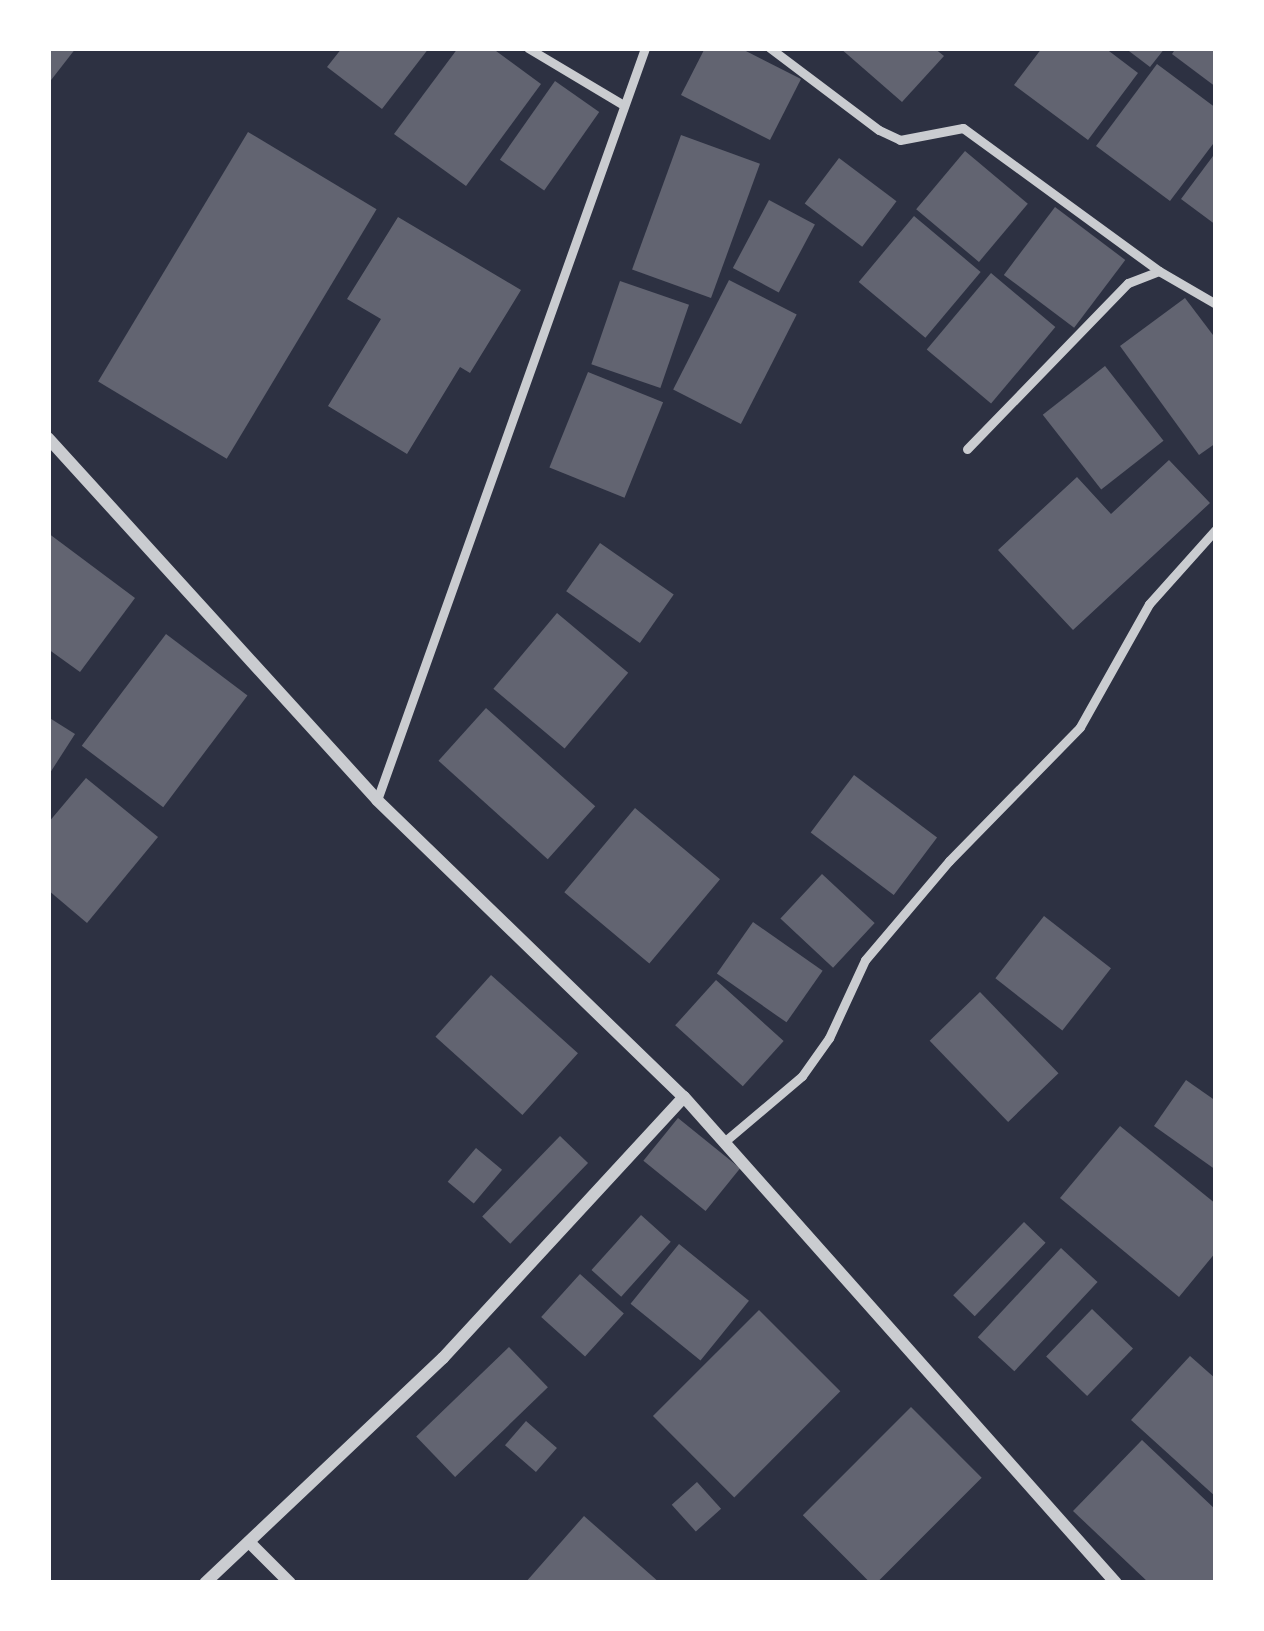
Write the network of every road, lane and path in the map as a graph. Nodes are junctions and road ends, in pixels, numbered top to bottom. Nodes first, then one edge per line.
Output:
1 (528, 48) edge
2 (645, 48) edge
3 (770, 48) edge
4 (622, 104) junction
5 (1160, 271) junction
6 (1216, 304) edge
7 (48, 438) edge
8 (967, 449) dead end
9 (1216, 529) edge
10 (377, 800) junction
11 (684, 1097) junction
12 (724, 1142) junction
13 (249, 1542) junction
14 (205, 1583) edge
15 (290, 1583) edge
16 (1117, 1583) edge

1 - 4 lane
2 - 4 lane
3 - 5 lane
4 - 10 lane
5 - 6 lane
5 - 8 lane
7 - 10 street
9 - 12 lane
10 - 11 street
11 - 12 street
11 - 13 street
12 - 16 street
13 - 14 street
13 - 15 street

